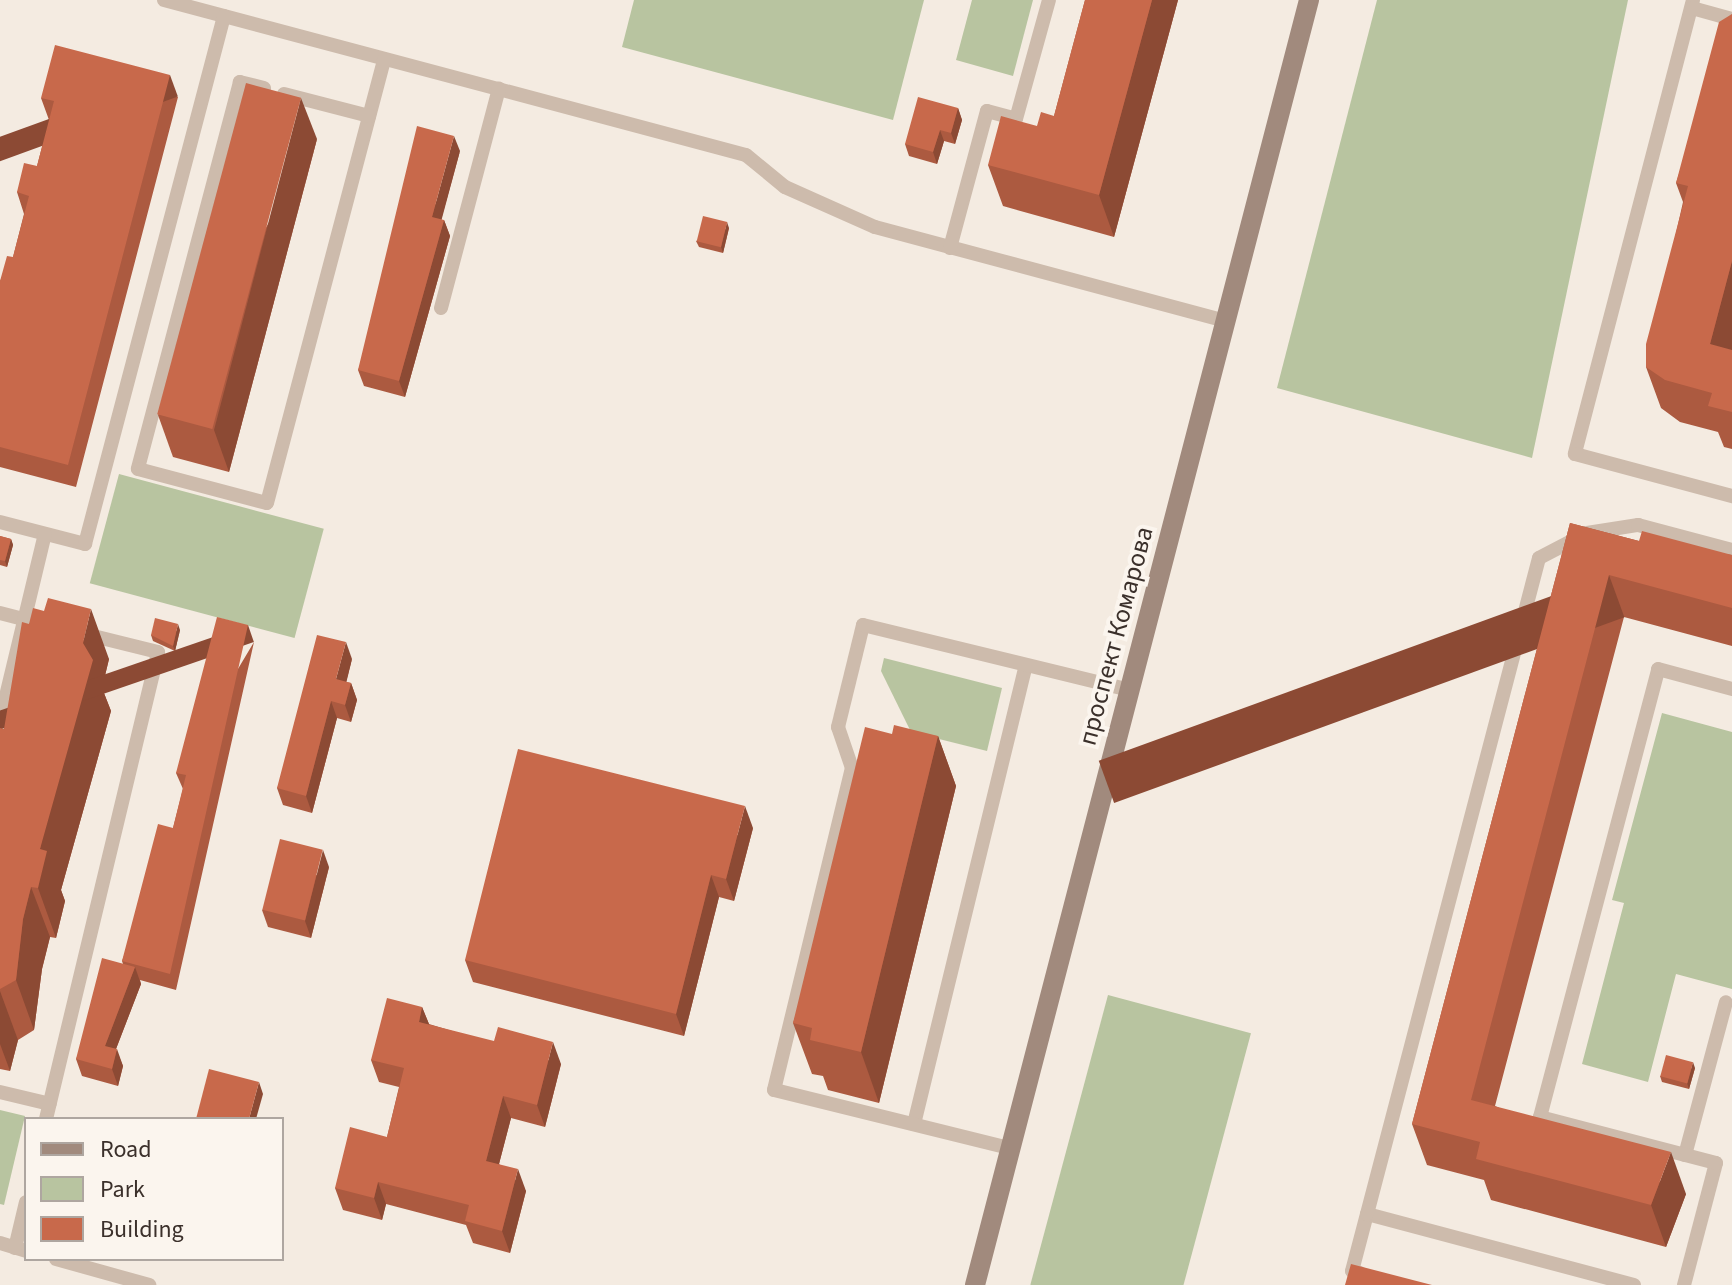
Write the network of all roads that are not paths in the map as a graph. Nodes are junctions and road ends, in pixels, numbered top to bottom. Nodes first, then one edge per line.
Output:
1 (164, 0) edge
2 (1049, 0) edge
3 (1309, 0) edge
4 (1692, 4) edge
5 (224, 16) junction
6 (1732, 19) edge
7 (384, 59) junction
8 (499, 89) junction
9 (369, 116) junction
10 (950, 248) junction
11 (441, 308) dead end
12 (1226, 321) junction
13 (1732, 496) edge
14 (0, 522) edge
15 (45, 534) junction
16 (1732, 550) edge
17 (0, 613) edge
18 (25, 619) junction
19 (1026, 665) junction
20 (1732, 689) edge
21 (1129, 690) junction
22 (0, 721) edge
23 (1726, 1002) dead end
24 (0, 1092) edge
25 (48, 1112) edge
26 (914, 1124) junction
27 (1009, 1148) junction
28 (1685, 1155) junction
29 (24, 1210) edge
30 (1367, 1214) junction
31 (14, 1247) edge
32 (63, 1261) edge
33 (1377, 1278) edge
34 (149, 1285) edge
35 (975, 1285) edge
36 (1634, 1285) edge
37 (1684, 1285) edge

1 - 5 lane
2 - 10 lane
3 - 12 main road, проспект Комарова
4 - 6 lane
4 - 13 lane
5 - 7 lane
5 - 15 lane
7 - 8 lane
7 - 9 lane
8 - 10 lane
8 - 11 lane
9 - 9 lane
10 - 12 lane
12 - 21 main road, проспект Комарова
14 - 15 lane
15 - 18 lane
16 - 30 lane
17 - 18 lane
18 - 22 lane
18 - 25 lane
19 - 21 lane
19 - 26 lane
19 - 26 lane
20 - 28 lane
21 - 27 main road, проспект Комарова
23 - 28 lane
24 - 25 lane
26 - 27 lane
27 - 35 main road, проспект Комарова
28 - 37 lane
29 - 31 lane
30 - 33 lane
30 - 36 lane
32 - 34 lane

